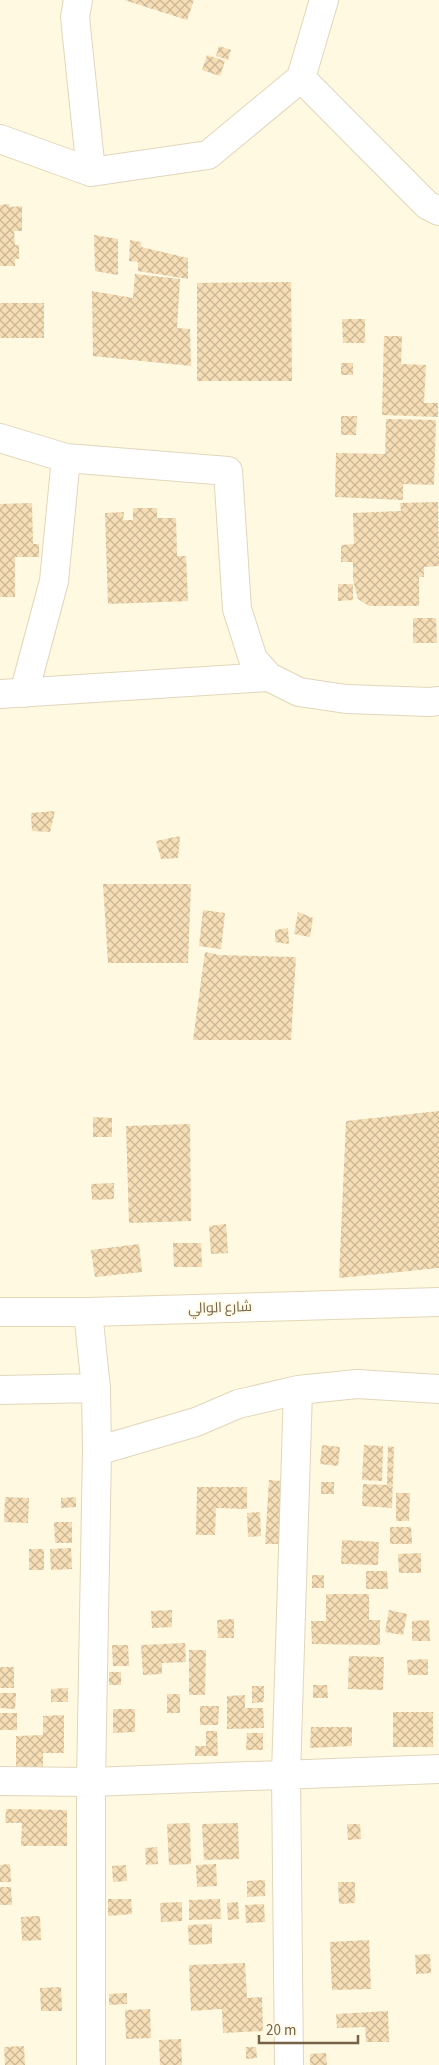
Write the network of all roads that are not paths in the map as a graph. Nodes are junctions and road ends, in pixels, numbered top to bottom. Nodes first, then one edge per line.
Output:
1 (78, 0) edge
2 (324, 0) edge
3 (301, 78) junction
4 (0, 140) edge
5 (90, 172) junction
6 (439, 211) edge
7 (0, 438) edge
8 (66, 458) junction
9 (268, 677) junction
10 (12, 693) edge
11 (439, 700) edge
12 (439, 1302) edge
13 (0, 1312) edge
14 (88, 1312) junction
15 (96, 1388) junction
16 (439, 1389) edge
17 (0, 1390) edge
18 (298, 1390) junction
19 (97, 1451) junction
20 (439, 1769) edge
21 (286, 1774) junction
22 (0, 1781) edge
23 (91, 1782) junction
24 (91, 2065) edge
25 (289, 2065) edge

1 - 5 street
2 - 3 street
3 - 5 street
3 - 6 street
4 - 5 street
7 - 8 street
8 - 9 street
8 - 10 street
9 - 10 street
9 - 11 street
12 - 14 street, شارع الوالي
13 - 14 street, شارع الوالي
14 - 15 street
15 - 17 street
15 - 19 street
16 - 18 street
18 - 19 street
18 - 21 street
19 - 23 street
20 - 21 street
21 - 23 street
21 - 25 street
22 - 23 street
23 - 24 street

